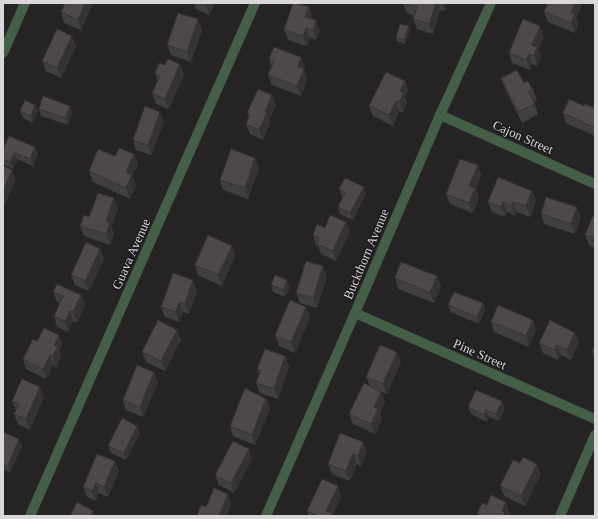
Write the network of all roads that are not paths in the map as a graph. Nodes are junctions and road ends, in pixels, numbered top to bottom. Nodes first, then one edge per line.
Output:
1 (25, 3) edge
2 (255, 3) edge
3 (491, 3) edge
4 (3, 53) edge
5 (440, 115) junction
6 (595, 184) edge
7 (355, 314) junction
8 (595, 419) edge
9 (595, 435) edge
10 (30, 516) edge
11 (266, 516) edge
12 (560, 516) edge

1 - 4 street
2 - 10 street, Guava Avenue
3 - 5 street, Buckthorn Avenue
5 - 6 street, Cajon Street
5 - 7 street, Buckthorn Avenue
7 - 8 street, Pine Street
7 - 11 street, Buckthorn Avenue
9 - 12 street

